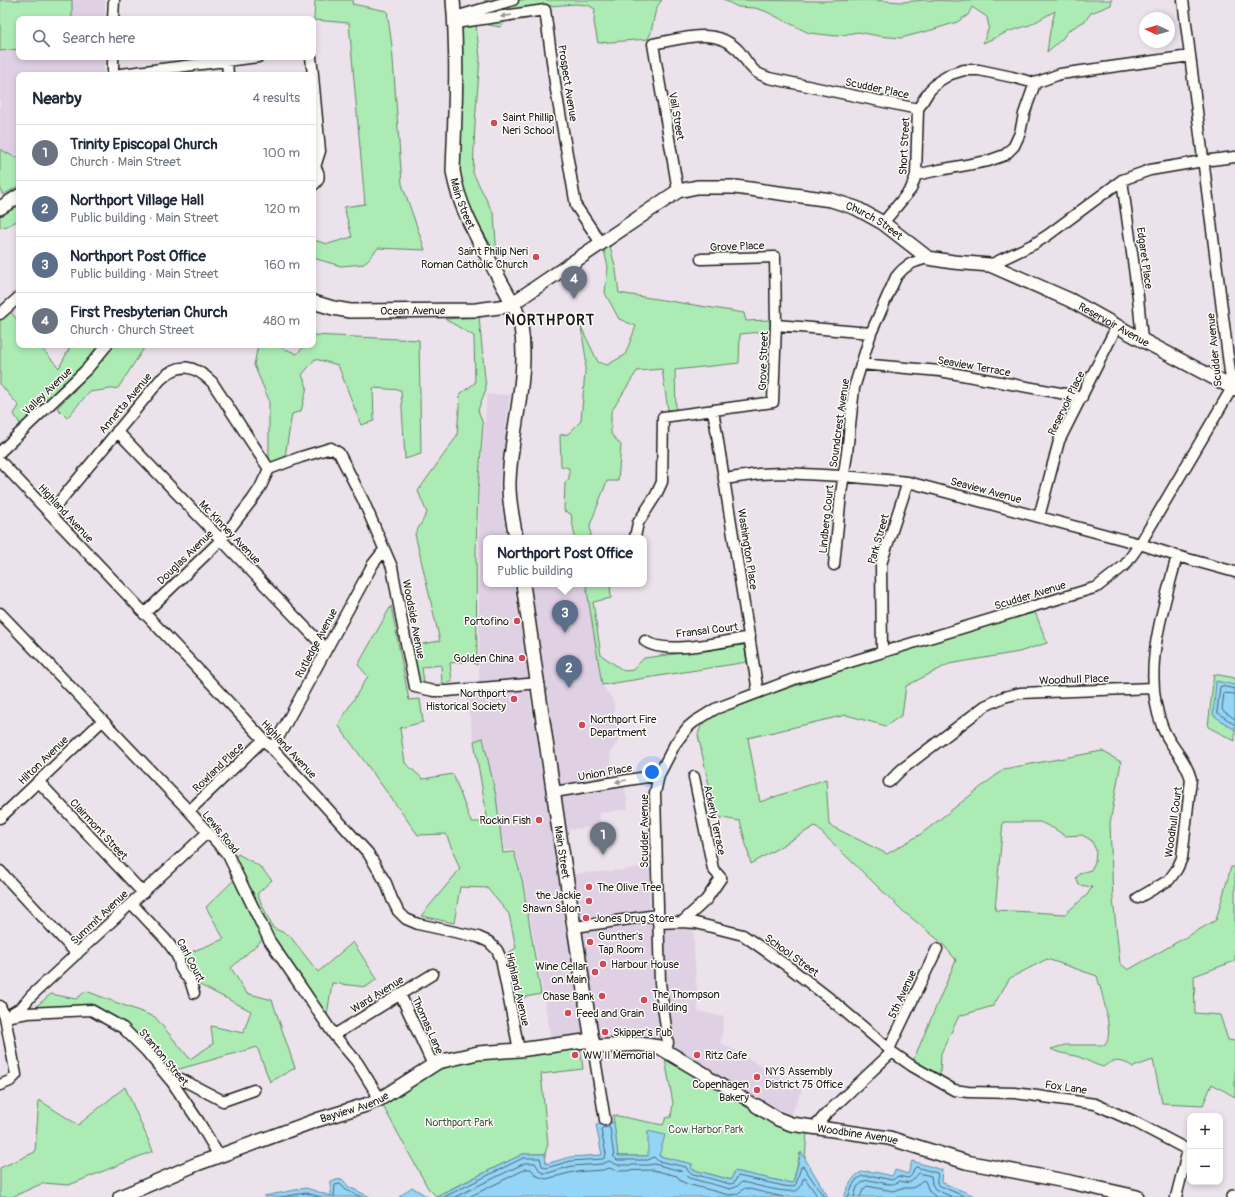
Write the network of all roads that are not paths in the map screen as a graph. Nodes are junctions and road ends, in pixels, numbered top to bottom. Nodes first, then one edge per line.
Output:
1 (114, 0) edge
2 (453, 0) edge
3 (513, 0) edge
4 (1183, 0) edge
5 (113, 16) edge
6 (455, 20) junction
7 (653, 44) joint
8 (1190, 56) junction
9 (113, 60) edge
10 (235, 60) edge
11 (311, 60) edge
12 (227, 61) junction
13 (113, 72) edge
14 (151, 72) edge
15 (228, 72) edge
16 (313, 72) edge
17 (1035, 84) junction
18 (316, 108) edge
19 (918, 109) junction
20 (1235, 157) edge
21 (316, 161) edge
22 (1203, 161) junction
23 (316, 169) edge
24 (916, 175) junction
25 (1122, 180) junction
26 (316, 182) edge
27 (678, 191) junction
28 (16, 198) edge
29 (0, 208) edge
30 (883, 222) junction
31 (601, 243) junction
32 (774, 257) joint
33 (928, 258) junction
34 (700, 259) dead end
35 (990, 265) junction
36 (16, 299) edge
37 (316, 303) edge
38 (513, 303) junction
39 (0, 314) edge
40 (776, 325) junction
41 (1117, 326) junction
42 (871, 333) junction
43 (1142, 340) junction
44 (104, 348) edge
45 (861, 364) junction
46 (1233, 388) edge
47 (1082, 397) junction
48 (713, 410) junction
49 (118, 431) junction
50 (0, 452) edge
51 (0, 461) edge
52 (269, 469) junction
53 (843, 476) junction
54 (724, 479) junction
55 (908, 482) junction
56 (50, 513) junction
57 (1039, 517) junction
58 (516, 535) edge
59 (635, 535) edge
60 (221, 540) junction
61 (1140, 544) junction
62 (384, 550) junction
63 (1177, 556) junction
64 (834, 565) dead end
65 (1235, 572) edge
66 (523, 587) edge
67 (0, 613) edge
68 (144, 614) junction
69 (750, 637) junction
70 (645, 641) dead end
71 (326, 649) junction
72 (882, 652) junction
73 (538, 683) junction
74 (1154, 688) junction
75 (758, 692) junction
76 (102, 721) junction
77 (263, 740) junction
78 (272, 749) junction
79 (659, 775) junction
80 (694, 777) dead end
81 (38, 781) junction
82 (889, 782) dead end
83 (554, 792) junction
84 (189, 811) junction
85 (0, 818) edge
86 (208, 832) junction
87 (0, 871) edge
88 (142, 893) junction
89 (1138, 898) dead end
90 (132, 904) junction
91 (657, 919) junction
92 (682, 922) junction
93 (575, 927) junction
94 (937, 949) dead end
95 (77, 954) junction
96 (433, 974) dead end
97 (194, 993) dead end
98 (400, 994) junction
99 (0, 1006) edge
100 (5, 1016) junction
101 (334, 1035) junction
102 (592, 1044) junction
103 (519, 1050) junction
104 (665, 1050) junction
105 (890, 1051) junction
106 (433, 1065) junction
107 (706, 1075) joint
108 (172, 1082) junction
109 (0, 1085) edge
110 (254, 1090) dead end
111 (380, 1099) junction
112 (757, 1106) joint
113 (605, 1120) dead end
114 (815, 1127) junction
115 (218, 1156) junction
116 (120, 1197) edge
117 (1138, 1197) edge
118 (1176, 1197) edge

1 - 5 street
2 - 6 main road, Main Street
3 - 6 street
4 - 8 street, Scudder Avenue
31 -> 6 street, Prospect Avenue
6 - 38 main road, Main Street
7 - 19 street, Scudder Place
7 - 27 street, Vail Street
8 - 17 street
8 - 22 street, Scudder Avenue
9 - 13 street
10 - 12 street
11 - 16 street
12 - 14 street
12 - 15 street
17 - 19 street, Scudder Place
17 - 24 street
18 - 21 street
19 - 24 street, Short Street
20 - 22 street, Church Street
22 - 25 street, Church Street
22 - 46 street, Scudder Avenue
23 - 26 street
24 - 30 street, Short Street
25 - 35 street, Church Street
25 - 43 street, Edgaret Place
27 - 30 main road, Church Street
27 - 31 main road, Church Street
28 - 29 main road
30 - 33 main road, Church Street
31 - 38 main road, Church Street
32 - 34 street, Grove Place
32 - 40 street, Grove Street
33 - 35 main road, Church Street
33 - 42 street, Soundcrest Avenue
35 - 41 main road, Reservoir Avenue
36 - 39 street
37 - 38 main road, Ocean Avenue
38 - 58 main road, Main Street
40 - 42 street
40 - 48 street, Grove Street
41 - 43 main road, Reservoir Avenue
41 - 47 street, Reservoir Place
42 - 45 street, Soundcrest Avenue
43 - 46 main road, Reservoir Avenue
44 - 50 street, Valley Avenue
45 - 47 street, Seaview Terrace
45 - 53 street, Soundcrest Avenue
46 - 61 street, Scudder Avenue
47 - 57 street, Reservoir Place
48 - 54 street, Washington Place
48 - 59 street, Grove Street
49 - 52 street, Annetta Avenue
49 - 56 street, Annetta Avenue
49 - 60 street, Mc Kinney Avenue
51 - 56 street, Highland Avenue
52 - 60 street, Douglas Avenue
52 - 62 street, Woodside Avenue
53 - 54 street, Seaview Avenue
53 - 55 street, Seaview Avenue
53 - 64 street, Lindberg Court
54 - 69 street, Washington Place
55 - 57 street, Seaview Avenue
55 - 72 street, Park Street
56 - 68 street, Highland Avenue
57 - 61 street, Seaview Avenue
60 - 68 street, Douglas Avenue
60 - 71 street, Mc Kinney Avenue
61 - 63 street, Seaview Avenue
61 - 72 street, Scudder Avenue
62 - 71 street, Rutledge Avenue
62 - 73 street, Woodside Avenue
63 - 65 street, Seaview Avenue
63 - 74 street
66 - 73 main road, Main Street
67 - 76 street, Lewis Road
68 - 77 street, Highland Avenue
69 - 70 street, Fransal Court
69 - 75 street, Washington Place
71 - 78 street, Rutledge Avenue
72 - 75 street, Scudder Avenue
73 - 83 main road, Main Street
74 - 82 street, Woodhull Place
74 - 89 street, Woodhull Court
75 - 79 street, Scudder Avenue
76 - 81 street, Hilton Avenue
76 - 84 street, Lewis Road
77 - 78 street, Highland Avenue
77 - 84 street, Rowland Place
78 - 103 street, Highland Avenue
79 -> 83 street, Union Place
79 - 91 street, Scudder Avenue
80 - 92 street, Ackerly Terrace
81 - 85 street, Hilton Avenue
81 - 88 street, Clairmont Street
83 - 93 main road, Main Street
84 - 86 street, Lewis Road
86 - 88 street, Summit Avenue
86 - 101 street, Lewis Road
87 - 95 street
88 - 90 street, Summit Avenue
90 - 95 street, Summit Avenue
90 - 97 street, Carl Court
91 - 92 street, School Street
91 - 93 street, School Street
91 - 104 street, Scudder Avenue
92 - 105 street, School Street
93 - 102 main road, Main Street
94 - 105 street, 5th Avenue
95 - 100 street, Summit Avenue
96 - 98 street, Ward Avenue
98 - 101 street, Ward Avenue
98 - 106 street, Thomas Lane
99 - 100 street
100 - 108 street, Stanton Street
100 - 109 street
101 - 111 street, Lewis Road
102 - 103 main road, Bayview Avenue
102 - 104 main road, Woodbine Avenue
102 - 113 street, Main Street
103 - 106 main road, Bayview Avenue
104 - 107 main road, Woodbine Avenue
105 - 114 street, 5th Avenue
105 - 118 street, Fox Lane
106 - 111 main road, Bayview Avenue
107 - 112 street, Woodbine Avenue
108 - 110 street
108 - 115 street, Stanton Street
111 - 115 main road, Bayview Avenue
112 - 114 main road, Woodbine Avenue
114 - 117 main road, Woodbine Avenue
115 - 116 main road, Bayview Avenue

